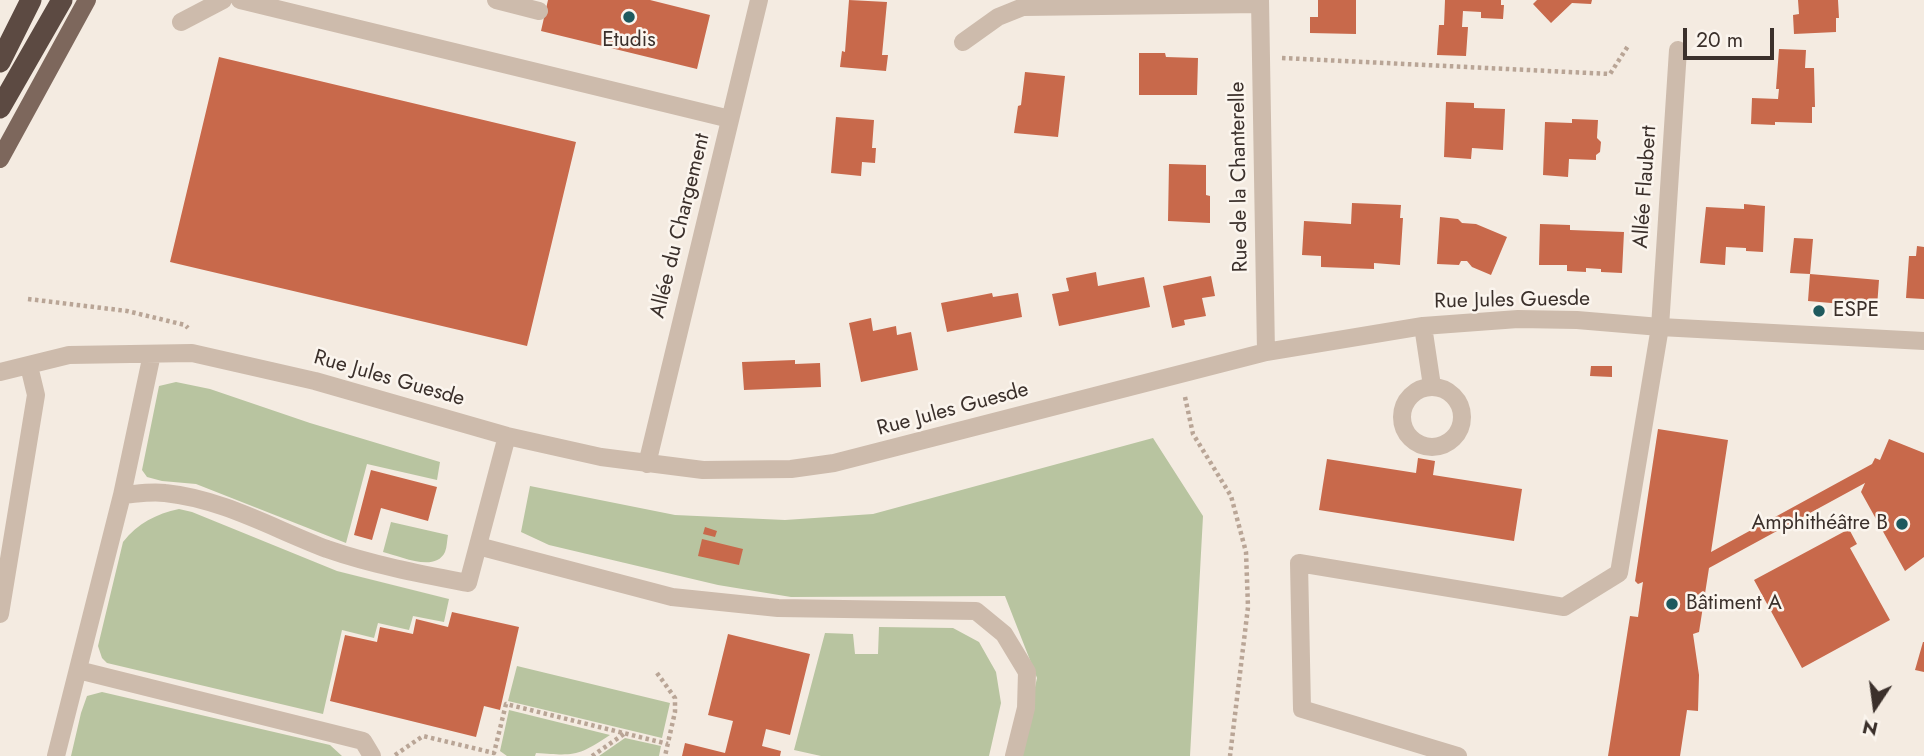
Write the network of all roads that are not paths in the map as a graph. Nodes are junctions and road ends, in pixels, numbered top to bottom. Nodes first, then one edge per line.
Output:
1 (32, 0) edge
2 (62, 0) edge
3 (87, 0) edge
4 (223, 0) edge
5 (240, 0) edge
6 (496, 0) edge
7 (759, 0) edge
8 (1260, 2) edge
9 (539, 11) dead end
10 (181, 22) dead end
11 (963, 42) dead end
12 (1678, 50) dead end
13 (0, 62) edge
14 (0, 108) edge
15 (730, 119) junction
16 (0, 159) edge
17 (1423, 326) junction
18 (1660, 327) junction
19 (1924, 341) edge
20 (1266, 352) junction
21 (152, 354) junction
22 (29, 366) junction
23 (0, 372) edge
24 (1432, 386) dead end
25 (507, 436) junction
26 (647, 464) junction
27 (122, 495) junction
28 (478, 546) junction
29 (0, 614) edge
30 (78, 670) junction
31 (56, 756) edge
32 (372, 756) edge
33 (1014, 756) edge
34 (1458, 756) edge

1 - 13 highway
2 - 14 highway
3 - 16 main road
4 - 10 street
5 - 15 street
6 - 9 street
7 - 15 street, Allée du Chargement
8 - 11 street
8 - 20 street, Rue de la Chanterelle
12 - 18 street, Allée Flaubert
15 - 26 street, Allée du Chargement
17 - 18 street, Rue Jules Guesde
17 - 20 street, Rue Jules Guesde
17 - 24 street
18 - 19 street, Rue Jules Guesde
18 - 34 street, Allée Flaubert
20 - 26 street, Rue Jules Guesde
21 - 22 street, Rue Jules Guesde
21 - 25 street, Rue Jules Guesde
21 - 27 street
22 - 23 street, Rue Jules Guesde
22 - 29 street
25 - 26 street, Rue Jules Guesde
25 - 28 street
27 - 28 street
27 - 30 street
28 - 33 street
30 - 31 street
30 - 32 street

